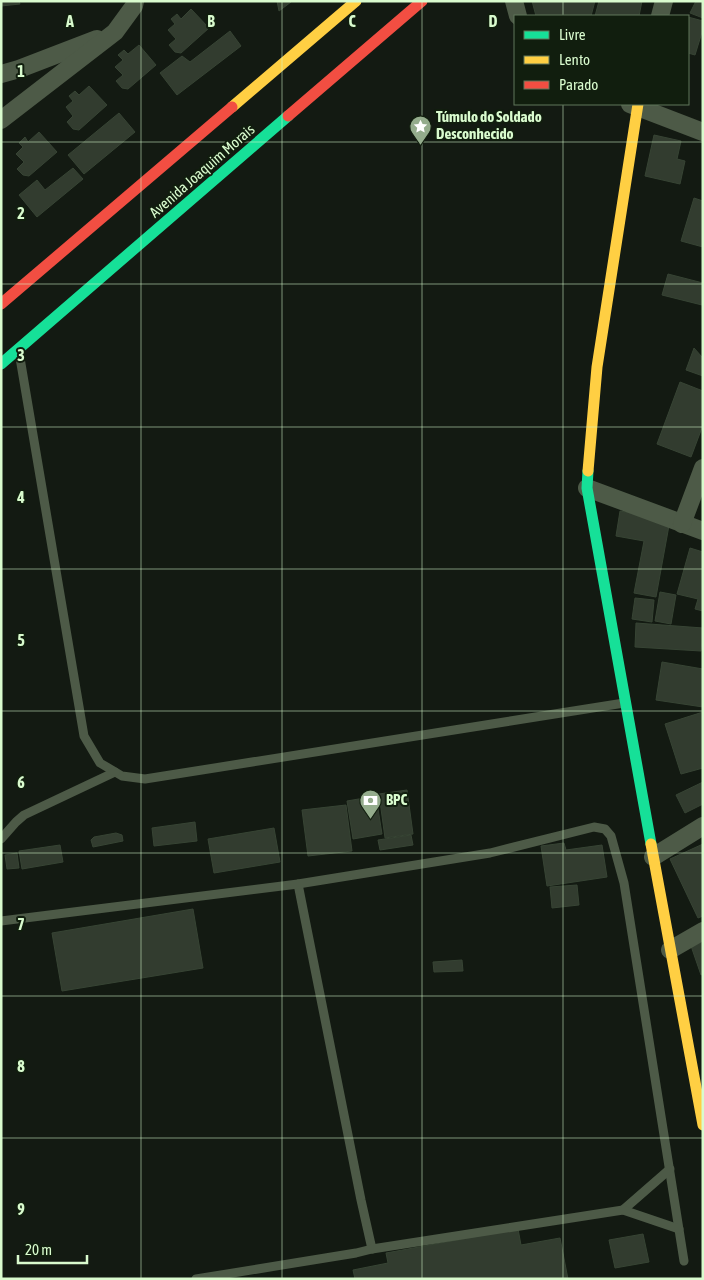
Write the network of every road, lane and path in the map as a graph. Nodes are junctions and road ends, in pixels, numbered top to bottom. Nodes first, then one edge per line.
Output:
1 (135, 1) edge
2 (356, 1) edge
3 (422, 1) edge
4 (514, 1) edge
5 (664, 1) edge
6 (518, 15) edge
7 (660, 15) edge
8 (115, 32) junction
9 (1, 74) edge
10 (635, 105) edge
11 (1, 120) edge
12 (703, 132) edge
13 (1, 304) edge
14 (18, 349) junction
15 (1, 364) edge
16 (703, 468) edge
17 (587, 488) junction
18 (682, 524) junction
19 (703, 531) edge
20 (626, 703) junction
21 (115, 772) junction
22 (703, 826) edge
23 (1, 839) edge
24 (653, 857) junction
25 (298, 884) junction
26 (1, 921) edge
27 (703, 931) edge
28 (670, 950) junction
29 (703, 1125) edge
30 (670, 1169) junction
31 (623, 1210) junction
32 (679, 1229) junction
33 (372, 1249) junction
34 (684, 1261) dead end
35 (196, 1279) edge

1 - 8 street
2 - 13 street, Avenida Joaquim Morais
3 - 14 street, Avenida Joaquim Morais
4 - 6 street
5 - 7 street
8 - 9 street
8 - 11 street
10 - 12 street
10 - 17 street
14 - 15 street, Avenida Joaquim Morais
14 - 21 lane
16 - 18 street
17 - 18 street
17 - 20 street
18 - 19 street
20 - 21 lane
20 - 24 street
21 - 23 lane
22 - 24 street
24 - 28 street
25 - 26 lane
25 - 30 lane
25 - 33 lane
27 - 28 street
28 - 29 street
30 - 31 lane
30 - 32 lane
31 - 32 lane
31 - 33 lane
32 - 34 lane
33 - 35 lane

